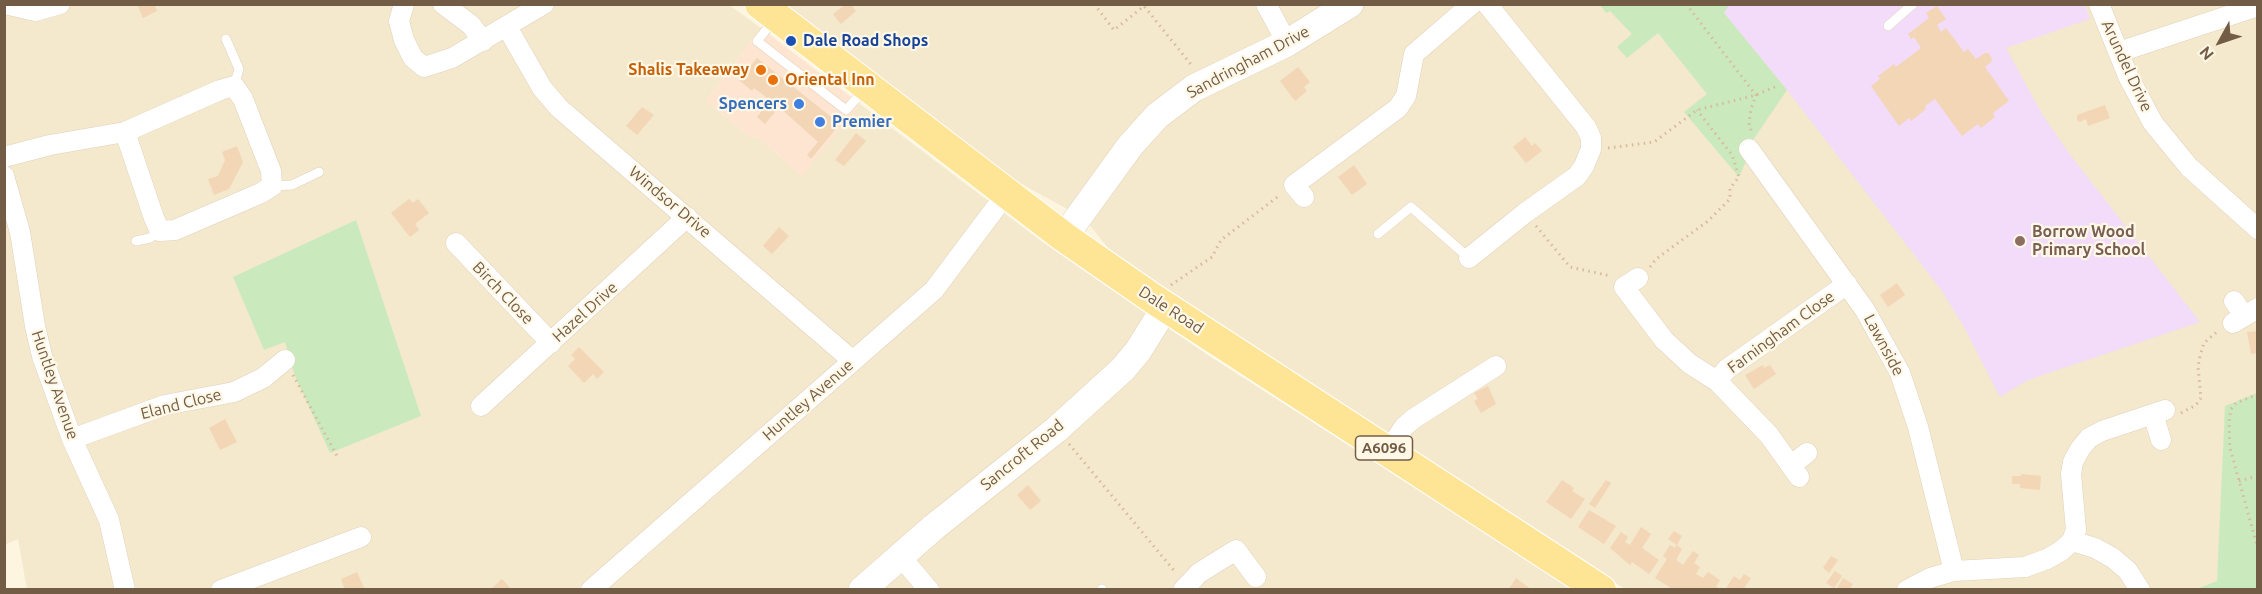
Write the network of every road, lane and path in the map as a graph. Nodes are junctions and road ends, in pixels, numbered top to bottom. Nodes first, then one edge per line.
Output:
1 (5, 4) edge
2 (60, 4) edge
3 (404, 4) edge
4 (443, 4) edge
5 (544, 4) edge
6 (1094, 4) edge
7 (1266, 4) edge
8 (1350, 4) edge
9 (1472, 4) edge
10 (1487, 4) edge
11 (1686, 4) edge
12 (1913, 4) edge
13 (2099, 4) edge
14 (2258, 6) edge
15 (768, 11) edge
16 (1888, 26) dead end
17 (507, 27) junction
18 (226, 39) dead end
19 (483, 40) junction
20 (1287, 43) junction
21 (2119, 52) junction
22 (1205, 83) junction
23 (234, 86) junction
24 (1777, 86) dead end
25 (1756, 94) junction
26 (1697, 110) junction
27 (125, 132) junction
28 (1591, 149) junction
29 (1749, 149) joint
30 (4, 157) edge
31 (319, 172) dead end
32 (4, 176) edge
33 (272, 186) junction
34 (1299, 191) joint
35 (1006, 194) junction
36 (1525, 213) junction
37 (687, 217) junction
38 (2258, 229) edge
39 (160, 231) junction
40 (1378, 234) dead end
41 (1064, 237) junction
42 (136, 241) dead end
43 (456, 243) dead end
44 (1469, 258) joint
45 (1631, 282) junction
46 (1848, 284) junction
47 (1159, 302) junction
48 (2242, 312) edge
49 (551, 343) junction
50 (285, 360) joint
51 (853, 361) junction
52 (1496, 366) dead end
53 (1717, 381) junction
54 (2258, 394) edge
55 (481, 406) dead end
56 (2159, 412) junction
57 (1057, 429) junction
58 (72, 439) junction
59 (2161, 440) dead end
60 (1388, 451) junction
61 (1807, 453) dead end
62 (337, 456) dead end
63 (2258, 476) edge
64 (2239, 481) junction
65 (361, 537) dead end
66 (2072, 540) junction
67 (2258, 549) edge
68 (900, 556) junction
69 (1954, 571) junction
70 (1256, 577) dead end
71 (1184, 588) edge
72 (125, 590) edge
73 (221, 590) edge
74 (591, 590) edge
75 (862, 590) edge
76 (929, 590) edge
77 (1601, 590) edge
78 (1907, 590) edge
79 (2140, 590) edge

1 - 2 street
3 - 19 street
4 - 19 street
5 - 17 street
6 - 22 path
7 - 20 street
8 - 20 street, Sandringham Drive
9 - 34 street
10 - 28 street
11 - 25 path
12 - 16 lane
13 - 21 street, Arundel Drive
14 - 21 street
15 - 35 main road, Dale Road / A6096
17 - 19 street
17 - 37 street, Windsor Drive
18 - 23 lane
20 - 22 street, Sandringham Drive
21 - 38 street, Arundel Drive
22 - 41 street, Sandringham Drive
23 - 27 street
23 - 33 street
24 - 25 path
25 - 26 path
25 - 29 path
26 - 28 path
26 - 45 path
27 - 30 street
27 - 39 street
28 - 36 street
29 - 46 street, Lawnside
31 - 33 lane
32 - 58 street, Huntley Avenue
33 - 39 street
34 - 47 path
35 - 41 main road, Dale Road / A6096
35 - 51 street, Huntley Avenue
36 - 44 street
36 - 45 path
37 - 49 street, Hazel Drive
37 - 51 street, Windsor Drive
39 - 42 lane
40 - 44 lane
41 - 47 main road, Dale Road / A6096
43 - 49 street, Birch Close
45 - 53 street, Farningham Close
46 - 53 street, Farningham Close
46 - 69 street, Lawnside
47 - 57 street, Sancroft Road
47 - 60 main road, Dale Road / A6096
48 - 56 path
49 - 55 street, Hazel Drive
50 - 58 street, Eland Close
50 - 62 path
51 - 74 street, Huntley Avenue
52 - 60 street
53 - 61 street, Farningham Close
54 - 64 path
56 - 59 street
56 - 66 street
57 - 68 street, Sancroft Road
57 - 71 path
58 - 72 street, Huntley Avenue
60 - 77 main road, Dale Road / A6096
63 - 64 path
64 - 67 path
65 - 73 street
66 - 69 street
66 - 79 street
68 - 75 street, Sancroft Road
68 - 76 street
69 - 78 street
70 - 71 street

